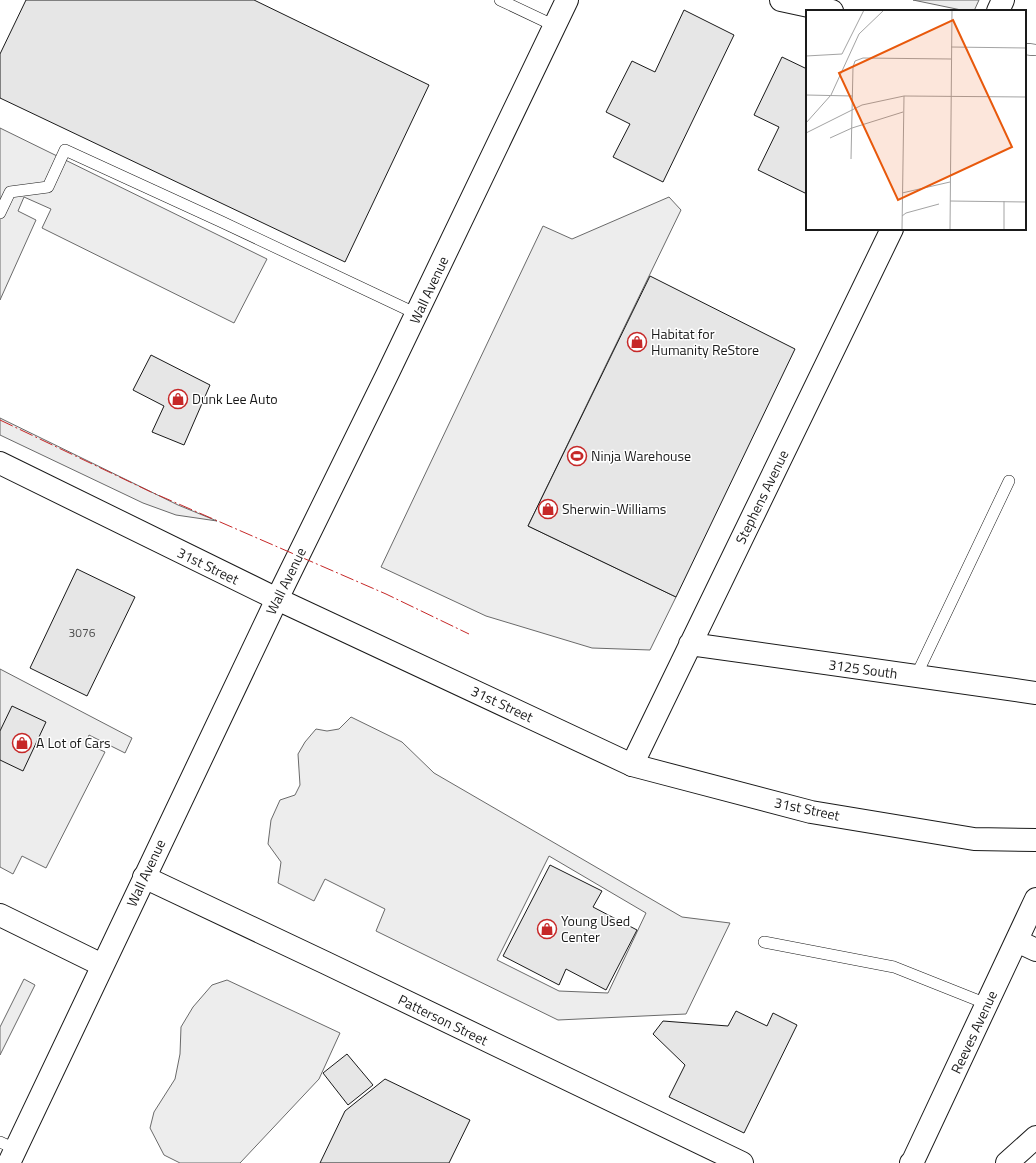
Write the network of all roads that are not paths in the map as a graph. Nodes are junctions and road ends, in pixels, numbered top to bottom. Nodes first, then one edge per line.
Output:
1 (500, 0) edge
2 (567, 0) edge
3 (781, 0) edge
4 (1003, 0) edge
5 (827, 10) edge
6 (998, 10) edge
7 (555, 26) junction
8 (1026, 49) edge
9 (1036, 50) edge
10 (0, 213) edge
11 (892, 230) edge
12 (417, 314) junction
13 (0, 463) edge
14 (1009, 481) dead end
15 (277, 599) junction
16 (690, 644) junction
17 (916, 676) junction
18 (1036, 693) edge
19 (632, 765) junction
20 (1036, 840) edge
21 (144, 878) junction
22 (1036, 900) edge
23 (0, 915) edge
24 (1017, 940) junction
25 (764, 942) dead end
26 (1036, 950) edge
27 (102, 965) junction
28 (987, 1004) junction
29 (1036, 1137) edge
30 (8, 1151) edge
31 (742, 1163) edge
32 (911, 1163) edge
33 (1007, 1163) edge

1 - 7 lane
2 - 7 main road, Wall Avenue
3 - 5 main road
4 - 6 main road
7 - 12 main road, Wall Avenue
8 - 9 lane
10 - 12 lane
11 - 16 main road, Stephens Avenue
12 - 15 main road, Wall Avenue
13 - 15 main road, 31st Street
14 - 17 lane
15 - 19 main road, 31st Street
15 - 21 main road, Wall Avenue
16 - 17 main road, 3125 South
16 - 19 main road, Stephens Avenue
17 - 18 main road, 3125 South
19 - 20 main road, 31st Street
21 - 27 main road, Wall Avenue
21 - 31 main road, Patterson Street
22 - 24 main road, Reeves Avenue
23 - 27 main road
24 - 26 main road
24 - 28 main road, Reeves Avenue
25 - 28 lane
27 - 30 main road, Wall Avenue
28 - 32 main road, Reeves Avenue
29 - 33 main road

